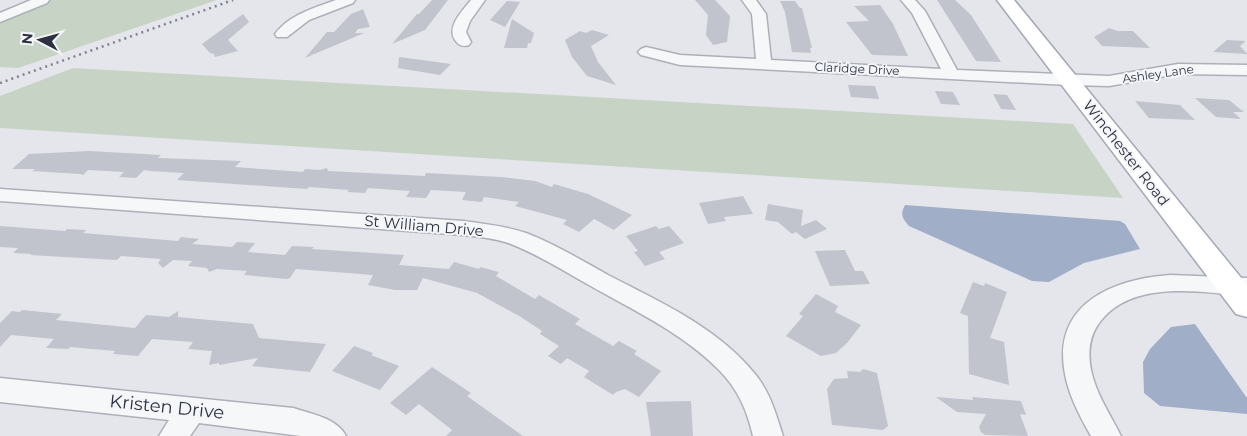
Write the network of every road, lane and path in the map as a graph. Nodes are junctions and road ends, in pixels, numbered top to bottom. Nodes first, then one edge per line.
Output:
1 (42, 0) edge
2 (348, 0) edge
3 (478, 0) edge
4 (749, 0) edge
5 (908, 0) edge
6 (1005, 0) edge
7 (0, 18) edge
8 (282, 34) dead end
9 (464, 42) dead end
10 (646, 52) dead end
11 (764, 64) junction
12 (1247, 70) edge
13 (952, 74) junction
14 (1068, 80) junction
15 (0, 195) edge
16 (1242, 293) edge
17 (0, 390) edge
18 (192, 410) junction
19 (174, 436) edge
20 (331, 436) edge
21 (768, 436) edge
22 (1106, 436) edge

1 - 7 street
2 - 8 street
3 - 9 street
4 - 11 street
5 - 13 street
6 - 14 main road, Winchester Road
10 - 11 street, Claridge Drive
11 - 13 street, Claridge Drive
12 - 14 street, Ashley Lane
13 - 14 street, Claridge Drive
14 - 16 main road, Winchester Road
15 - 21 street, St William Drive
16 - 22 street
17 - 18 street, Kristen Drive
18 - 19 street
18 - 20 street, Kristen Drive

